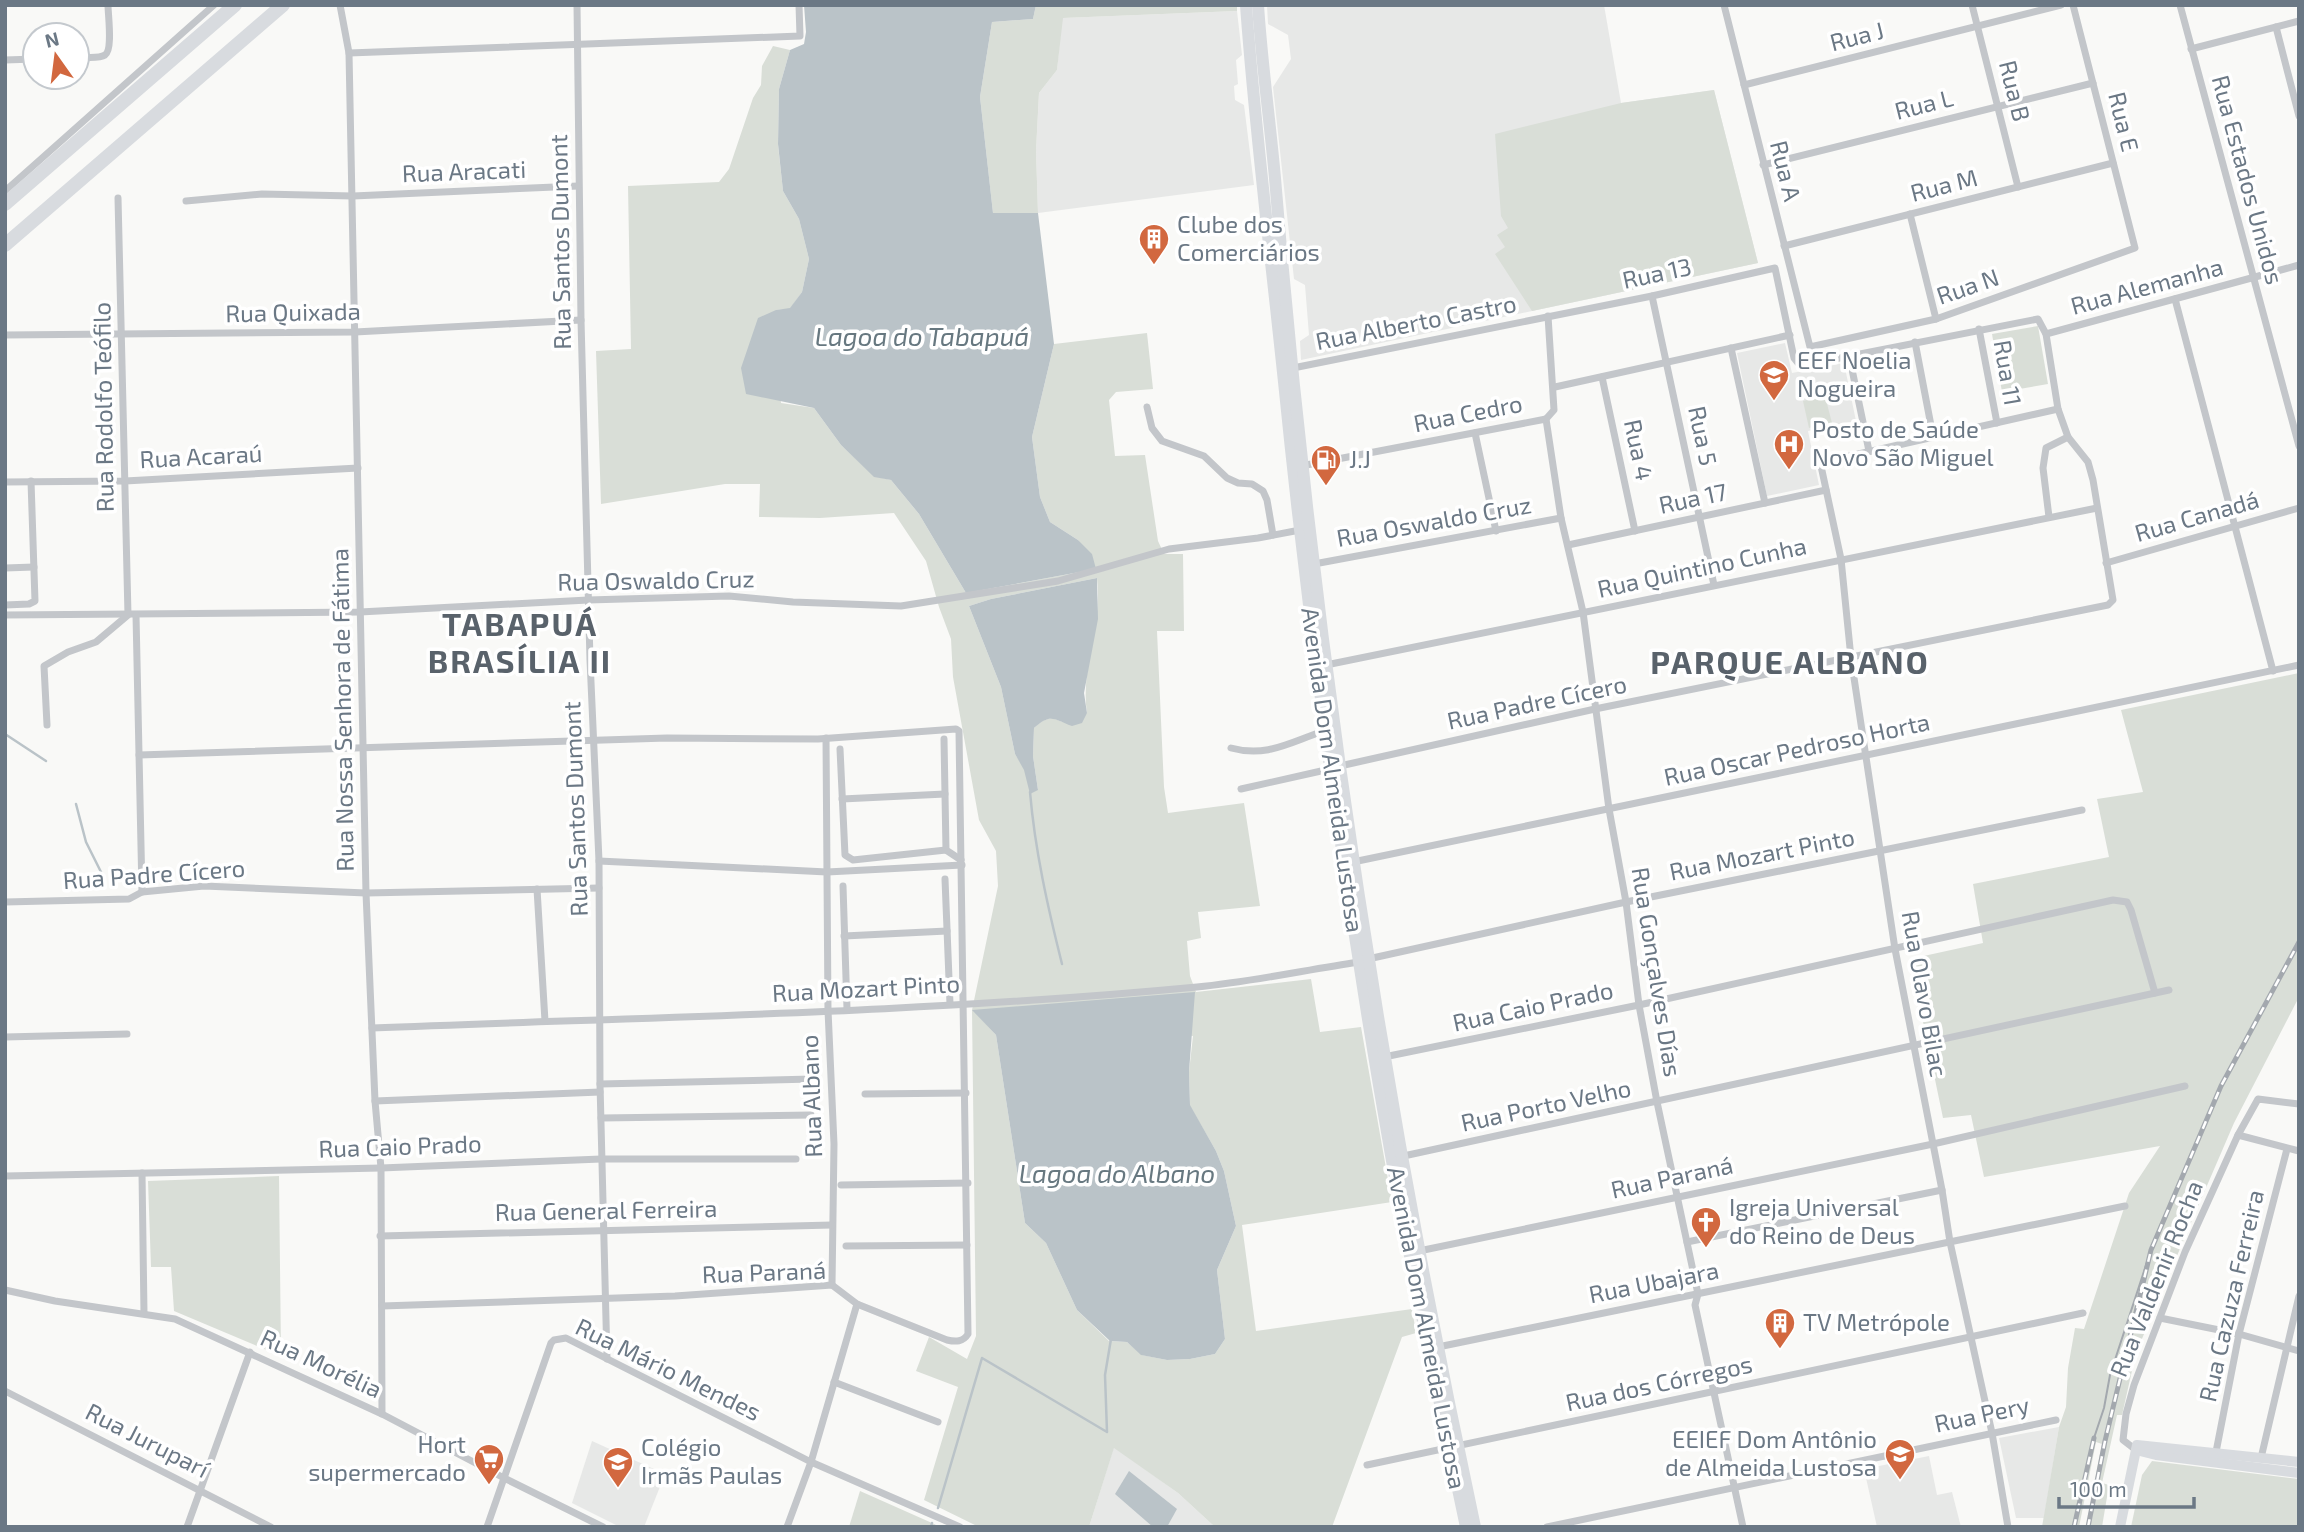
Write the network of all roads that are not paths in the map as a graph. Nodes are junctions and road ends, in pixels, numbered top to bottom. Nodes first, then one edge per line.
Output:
1 (108, 5) edge
2 (214, 5) edge
3 (224, 5) edge
4 (235, 5) edge
5 (283, 5) edge
6 (577, 5) edge
7 (799, 5) edge
8 (1246, 5) edge
9 (1258, 5) edge
10 (1724, 5) edge
11 (1972, 5) edge
12 (2061, 5) edge
13 (2073, 5) edge
14 (2180, 5) edge
15 (340, 6) edge
16 (2299, 21) edge
17 (1978, 26) junction
18 (2276, 27) junction
19 (578, 43) junction
20 (1254, 43) junction
21 (2191, 49) junction
22 (349, 53) junction
23 (178, 54) junction
24 (91, 56) edge
25 (2093, 83) junction
26 (1744, 85) junction
27 (1260, 99) junction
28 (1998, 107) junction
29 (2299, 116) edge
30 (2113, 163) junction
31 (1763, 165) junction
32 (578, 186) junction
33 (2018, 187) junction
34 (5, 191) edge
35 (353, 196) junction
36 (118, 198) dead end
37 (186, 201) dead end
38 (5, 204) edge
39 (1910, 214) junction
40 (5, 245) edge
41 (1784, 246) junction
42 (2135, 248) joint
43 (2299, 265) edge
44 (2253, 278) junction
45 (1652, 296) junction
46 (2175, 299) junction
47 (1548, 316) junction
48 (1936, 319) junction
49 (581, 320) junction
50 (1979, 329) junction
51 (355, 332) junction
52 (121, 334) junction
53 (2046, 334) junction
54 (5, 335) edge
55 (1790, 335) junction
56 (1915, 342) junction
57 (1810, 347) joint
58 (1731, 348) junction
59 (1849, 355) junction
60 (1667, 363) junction
61 (1293, 368) junction
62 (1602, 377) junction
63 (1555, 387) junction
64 (1147, 407) dead end
65 (2058, 409) junction
66 (1546, 419) junction
67 (1997, 423) junction
68 (1475, 433) junction
69 (1933, 436) junction
70 (2068, 437) junction
71 (2299, 446) edge
72 (1869, 451) junction
73 (1297, 466) junction
74 (358, 468) junction
75 (31, 481) junction
76 (125, 481) junction
77 (5, 482) edge
78 (1826, 490) junction
79 (1765, 503) junction
80 (2097, 508) junction
81 (2299, 508) edge
82 (1700, 517) junction
83 (2049, 517) junction
84 (1561, 518) junction
85 (2235, 526) junction
86 (1300, 530) junction
87 (1496, 530) junction
88 (1635, 531) junction
89 (1273, 535) junction
90 (1568, 545) junction
91 (1840, 559) junction
92 (2106, 563) junction
93 (1313, 564) junction
94 (5, 568) edge
95 (34, 568) junction
96 (1714, 585) junction
97 (588, 600) junction
98 (5, 605) edge
99 (360, 612) junction
100 (1583, 612) junction
101 (5, 615) edge
102 (132, 615) junction
103 (1851, 658) junction
104 (1321, 666) junction
105 (2299, 666) edge
106 (2273, 671) junction
107 (1595, 709) junction
108 (47, 725) dead end
109 (1325, 732) junction
110 (826, 738) junction
111 (944, 739) dead end
112 (593, 742) junction
113 (1231, 748) dead end
114 (364, 749) junction
115 (840, 750) dead end
116 (1866, 754) junction
117 (139, 755) junction
118 (1335, 767) junction
119 (1241, 789) dead end
120 (945, 794) junction
121 (842, 799) junction
122 (1609, 810) junction
123 (2082, 810) dead end
124 (946, 850) junction
125 (1881, 851) junction
126 (599, 861) junction
127 (962, 862) junction
128 (1353, 862) junction
129 (827, 872) junction
130 (945, 879) dead end
131 (843, 886) dead end
132 (599, 888) junction
133 (537, 889) junction
134 (142, 892) junction
135 (366, 893) junction
136 (5, 902) edge
137 (1626, 902) junction
138 (947, 931) junction
139 (845, 936) junction
140 (1895, 949) junction
141 (1363, 961) junction
142 (2169, 990) dead end
143 (2155, 993) junction
144 (1369, 997) junction
145 (964, 1003) junction
146 (950, 1004) junction
147 (1639, 1004) junction
148 (847, 1009) junction
149 (828, 1010) junction
150 (545, 1021) junction
151 (599, 1021) junction
152 (372, 1028) junction
153 (127, 1034) dead end
154 (5, 1037) edge
155 (1913, 1046) junction
156 (1383, 1057) junction
157 (812, 1079) dead end
158 (2185, 1086) dead end
159 (600, 1088) junction
160 (966, 1093) junction
161 (865, 1094) dead end
162 (375, 1101) junction
163 (1657, 1102) junction
164 (2299, 1104) edge
165 (811, 1115) dead end
166 (601, 1118) junction
167 (2238, 1135) junction
168 (1933, 1144) junction
169 (2287, 1149) junction
170 (2299, 1151) edge
171 (1396, 1157) junction
172 (601, 1159) junction
173 (796, 1159) dead end
174 (381, 1168) junction
175 (142, 1174) junction
176 (5, 1176) edge
177 (968, 1183) junction
178 (841, 1185) dead end
179 (1942, 1190) junction
180 (1677, 1196) junction
181 (2125, 1206) dead end
182 (832, 1225) junction
183 (602, 1231) junction
184 (380, 1236) junction
185 (1687, 1242) junction
186 (1950, 1242) junction
187 (967, 1245) junction
188 (846, 1246) dead end
189 (1419, 1251) junction
190 (832, 1285) junction
191 (5, 1290) edge
192 (1698, 1294) junction
193 (2299, 1296) edge
194 (605, 1299) junction
195 (857, 1304) junction
196 (382, 1306) junction
197 (144, 1313) junction
198 (2083, 1313) dead end
199 (2160, 1318) junction
200 (2239, 1334) junction
201 (1972, 1337) junction
202 (1438, 1347) junction
203 (2286, 1347) junction
204 (2299, 1351) edge
205 (250, 1352) junction
206 (607, 1359) junction
207 (834, 1382) junction
208 (5, 1391) edge
209 (1442, 1391) junction
210 (1713, 1393) junction
211 (382, 1414) junction
212 (2056, 1420) dead end
213 (938, 1422) dead end
214 (1992, 1433) junction
215 (2132, 1445) junction
216 (1454, 1446) junction
217 (2217, 1452) junction
218 (2261, 1458) junction
219 (811, 1462) junction
220 (2299, 1462) edge
221 (1367, 1465) dead end
222 (2286, 1466) junction
223 (2299, 1472) edge
224 (504, 1478) junction
225 (1736, 1487) junction
226 (200, 1490) junction
227 (939, 1518) junction
228 (187, 1527) edge
229 (271, 1527) edge
230 (487, 1527) edge
231 (603, 1527) edge
232 (787, 1527) edge
233 (936, 1527) edge
234 (960, 1527) edge
235 (1466, 1527) edge
236 (1475, 1527) edge
237 (1546, 1527) edge
238 (1743, 1527) edge
239 (2008, 1527) edge
240 (2120, 1527) edge

1 - 24 street
2 - 34 street
3 - 23 highway
4 - 23 highway
5 - 40 highway
6 - 19 street, Rua Santos Dumont
7 - 19 street
8 - 20 main road, Avenida Dom Almeida Lustosa
9 - 20 main road, Avenida Dom Almeida Lustosa
10 - 26 street, Rua A
11 - 17 street, Rua B
12 - 17 street, Rua J
13 - 25 street, Rua E
14 - 21 street, Rua Estados Unidos
15 - 22 street, Rua Nossa Senhora de Fátima
16 - 18 street
17 - 26 street, Rua J
17 - 28 street, Rua B
18 - 21 street
18 - 29 street
19 - 22 street
19 - 32 street, Rua Santos Dumont
20 - 27 main road, Avenida Dom Almeida Lustosa
21 - 44 street, Rua Estados Unidos
22 - 35 street, Rua Nossa Senhora de Fátima
23 - 38 highway
25 - 28 street, Rua L
25 - 30 street, Rua E
26 - 31 street, Rua A
27 - 61 main road, Avenida Dom Almeida Lustosa
27 - 73 main road, Avenida Dom Almeida Lustosa
28 - 31 street, Rua L
28 - 33 street, Rua B
30 - 33 street, Rua M
30 - 42 street, Rua E
31 - 41 street, Rua A
32 - 35 street, Rua Aracati
32 - 49 street, Rua Santos Dumont
33 - 39 street, Rua M
35 - 37 street, Rua Aracati
35 - 51 street, Rua Nossa Senhora de Fátima
36 - 52 street, Rua Rodolfo Teófilo
39 - 41 street, Rua M
39 - 48 street
41 - 57 street, Rua A
42 - 48 street, Rua N
43 - 44 street, Rua Alemanha
44 - 46 street, Rua Alemanha
44 - 71 street, Rua Estados Unidos
45 - 47 street, Rua 13
45 - 55 street, Rua 13
45 - 60 street, Rua 5
46 - 53 street, Rua Alemanha
46 - 85 street
47 - 61 street, Rua Alberto Castro
47 - 63 street
48 - 57 street, Rua N
49 - 51 street, Rua Quixada
49 - 97 street, Rua Santos Dumont
50 - 53 street
50 - 56 street
50 - 67 street, Rua 11
51 - 52 street, Rua Quixada
51 - 74 street, Rua Nossa Senhora de Fátima
52 - 54 street, Rua Quixada
52 - 76 street, Rua Rodolfo Teófilo
53 - 65 street
55 - 58 street, Rua Cedro
55 - 59 street
56 - 59 street
56 - 69 street
58 - 60 street, Rua Cedro
58 - 79 street
59 - 72 street
60 - 62 street, Rua Cedro
60 - 82 street, Rua 5
61 - 73 main road, Avenida Dom Almeida Lustosa
62 - 63 street, Rua Cedro
62 - 88 street, Rua 4
63 - 66 street, Rua Cedro
64 - 89 street
65 - 67 street
65 - 70 street
66 - 68 street, Rua Cedro
66 - 84 street, Rua Gonçalves Días
67 - 69 street
68 - 73 street, Rua Cedro
68 - 87 street
69 - 72 street
70 - 80 street
70 - 83 street
72 - 78 street, Rua Olavo Bilac
73 - 86 main road, Avenida Dom Almeida Lustosa
73 - 93 main road, Avenida Dom Almeida Lustosa
74 - 76 street, Rua Acaraú
74 - 99 street, Rua Nossa Senhora de Fátima
75 - 76 street, Rua Acaraú
75 - 77 street, Rua Acaraú
75 - 95 street
76 - 102 street, Rua Rodolfo Teófilo
78 - 79 street, Rua 17
78 - 91 street, Rua Olavo Bilac
79 - 82 street, Rua 17
80 - 83 street, Rua Quintino Cunha
80 - 92 street
81 - 85 street, Rua Canadá
82 - 88 street, Rua 17
82 - 96 street, Rua 5
83 - 91 street, Rua Quintino Cunha
84 - 87 street, Rua Oswaldo Cruz
84 - 90 street, Rua Gonçalves Días
85 - 92 street, Rua Canadá
85 - 106 street
86 - 89 street, Rua Oswaldo Cruz
86 - 104 main road, Avenida Dom Almeida Lustosa
87 - 93 street, Rua Oswaldo Cruz
88 - 90 street, Rua 17
89 - 97 street, Rua Oswaldo Cruz
90 - 100 street, Rua Gonçalves Días
91 - 96 street, Rua Quintino Cunha
91 - 103 street, Rua Olavo Bilac
92 - 103 street, Rua Padre Cícero
93 - 104 main road, Avenida Dom Almeida Lustosa
94 - 95 street
95 - 98 street
96 - 100 street, Rua Quintino Cunha
97 - 99 street, Rua Oswaldo Cruz
97 - 112 street, Rua Santos Dumont
99 - 102 street, Rua Oswaldo Cruz
99 - 114 street, Rua Nossa Senhora de Fátima
100 - 104 street, Rua Quintino Cunha
100 - 107 street, Rua Gonçalves Días
101 - 102 street, Rua Oswaldo Cruz
102 - 108 street
102 - 117 street, Rua Rodolfo Teófilo
103 - 107 street, Rua Padre Cícero
103 - 116 street, Rua Olavo Bilac
104 - 109 main road, Avenida Dom Almeida Lustosa
104 - 118 main road, Avenida Dom Almeida Lustosa
105 - 106 street
106 - 116 street, Rua Oscar Pedroso Horta
107 - 118 street, Rua Padre Cícero
107 - 122 street, Rua Gonçalves Días
109 - 113 street
109 - 118 main road, Avenida Dom Almeida Lustosa
110 - 112 street
110 - 127 street, Rua Paraná
110 - 129 street, Rua Albano
111 - 120 street
112 - 114 street
112 - 126 street, Rua Santos Dumont
114 - 117 street
114 - 135 street, Rua Nossa Senhora de Fátima
115 - 121 street
116 - 122 street, Rua Oscar Pedroso Horta
116 - 125 street, Rua Olavo Bilac
117 - 134 street, Rua Rodolfo Teófilo
118 - 119 street, Rua Padre Cícero
118 - 128 main road, Avenida Dom Almeida Lustosa
118 - 141 main road, Avenida Dom Almeida Lustosa
120 - 121 street
120 - 124 street
121 - 124 street
122 - 128 street, Rua Oscar Pedroso Horta
122 - 137 street, Rua Gonçalves Días
123 - 125 street, Rua Mozart Pinto
124 - 127 street
125 - 137 street, Rua Mozart Pinto
125 - 140 street, Rua Olavo Bilac
126 - 129 street
126 - 132 street, Rua Santos Dumont
127 - 129 street
127 - 145 street, Rua Paraná
128 - 141 main road, Avenida Dom Almeida Lustosa
129 - 149 street, Rua Albano
130 - 138 street
131 - 139 street
132 - 133 street, Rua Padre Cícero
132 - 151 street, Rua Santos Dumont
133 - 135 street, Rua Padre Cícero
133 - 150 street
134 - 135 street, Rua Padre Cícero
134 - 136 street, Rua Padre Cícero
135 - 152 street, Rua Nossa Senhora de Fátima
137 - 141 street, Rua Mozart Pinto
137 - 147 street, Rua Gonçalves Días
138 - 139 street
138 - 146 street
139 - 148 street
140 - 143 street, Rua Caio Prado
140 - 147 street, Rua Caio Prado
140 - 155 street, Rua Olavo Bilac
141 - 144 main road, Avenida Dom Almeida Lustosa
141 - 145 street, Rua Mozart Pinto
142 - 143 street, Rua Porto Velho
143 - 155 street, Rua Porto Velho
144 - 156 main road, Avenida Dom Almeida Lustosa
144 - 171 main road, Avenida Dom Almeida Lustosa
145 - 146 street, Rua Mozart Pinto
145 - 160 street, Rua Paraná
146 - 148 street, Rua Mozart Pinto
147 - 156 street, Rua Caio Prado
147 - 163 street, Rua Gonçalves Días
148 - 149 street, Rua Mozart Pinto
149 - 151 street, Rua Mozart Pinto
149 - 182 street, Rua Albano
150 - 151 street, Rua Mozart Pinto
150 - 152 street, Rua Mozart Pinto
151 - 159 street, Rua Santos Dumont
152 - 162 street, Rua Nossa Senhora de Fátima
153 - 154 street
155 - 163 street, Rua Porto Velho
155 - 168 street, Rua Olavo Bilac
156 - 171 main road, Avenida Dom Almeida Lustosa
157 - 159 street
158 - 168 street, Rua Paraná
159 - 162 street
159 - 166 street, Rua Santos Dumont
160 - 161 street
160 - 177 street, Rua Paraná
162 - 174 street, Rua Nossa Senhora de Fátima
163 - 171 street, Rua Porto Velho
163 - 180 street, Rua Gonçalves Días
164 - 167 street, Rua Valdenir Rocha
165 - 166 street
166 - 172 street, Rua Santos Dumont
167 - 169 street
167 - 199 street, Rua Valdenir Rocha
168 - 179 street, Rua Olavo Bilac
168 - 180 street, Rua Paraná
169 - 170 street
169 - 200 street, Rua Cazuza Ferreira
171 - 189 main road, Avenida Dom Almeida Lustosa
171 - 209 main road, Avenida Dom Almeida Lustosa
172 - 173 street, Rua Caio Prado
172 - 174 street, Rua Caio Prado
172 - 183 street, Rua Santos Dumont
174 - 175 street, Rua Caio Prado
174 - 184 street, Rua Nossa Senhora de Fátima
175 - 176 street, Rua Caio Prado
175 - 197 street
177 - 178 street
177 - 187 street, Rua Paraná
179 - 185 street
179 - 186 street, Rua Olavo Bilac
180 - 185 street, Rua Gonçalves Días
180 - 189 street, Rua Paraná
181 - 186 street, Rua Ubajara
182 - 183 street, Rua General Ferreira
182 - 190 street, Rua Albano
183 - 184 street, Rua General Ferreira
183 - 194 street, Rua Santos Dumont
184 - 196 street, Rua Nossa Senhora de Fátima
185 - 192 street, Rua Gonçalves Días
186 - 192 street, Rua Ubajara
186 - 201 street, Rua Olavo Bilac
187 - 188 street
187 - 195 street, Rua Paraná
189 - 202 main road, Avenida Dom Almeida Lustosa
190 - 194 street, Rua Paraná
190 - 195 street, Rua Paraná
191 - 197 street, Rua Morélia
192 - 202 street, Rua Ubajara
192 - 210 street, Rua Gonçalves Días
193 - 203 street
194 - 196 street, Rua Paraná
194 - 206 street, Rua Santos Dumont
195 - 207 street
196 - 211 street, Rua Nossa Senhora de Fátima
197 - 205 street, Rua Morélia
198 - 201 street, Rua dos Córregos
199 - 200 street
199 - 215 street, Rua Valdenir Rocha
200 - 203 street
200 - 217 street, Rua Cazuza Ferreira
201 - 210 street, Rua dos Córregos
201 - 214 street, Rua Olavo Bilac
202 - 209 main road, Avenida Dom Almeida Lustosa
203 - 204 street
203 - 218 street
205 - 211 street, Rua Morélia
205 - 226 street
206 - 219 street, Rua Mário Mendes
206 - 224 street, Rua Mário Mendes
207 - 213 street
207 - 219 street
208 - 226 street, Rua Juruparí
209 - 216 main road, Avenida Dom Almeida Lustosa
210 - 216 street, Rua dos Córregos
210 - 225 street, Rua Gonçalves Días
211 - 224 street, Rua Morélia
212 - 214 street, Rua Pery
214 - 225 street, Rua Pery
214 - 239 street, Rua Olavo Bilac
215 - 217 street
215 - 222 street
215 - 240 street
216 - 221 street, Rua dos Córregos
216 - 235 main road, Avenida Dom Almeida Lustosa
216 - 236 main road, Avenida Dom Almeida Lustosa
217 - 218 street
218 - 222 street
219 - 227 street, Rua Mário Mendes
219 - 232 street
220 - 222 street
222 - 223 street
224 - 230 street
224 - 231 street, Rua Morélia
225 - 237 street, Rua Pery
225 - 238 street, Rua Gonçalves Días
226 - 228 street
226 - 229 street, Rua Juruparí
227 - 233 street
227 - 234 street, Rua Mário Mendes

